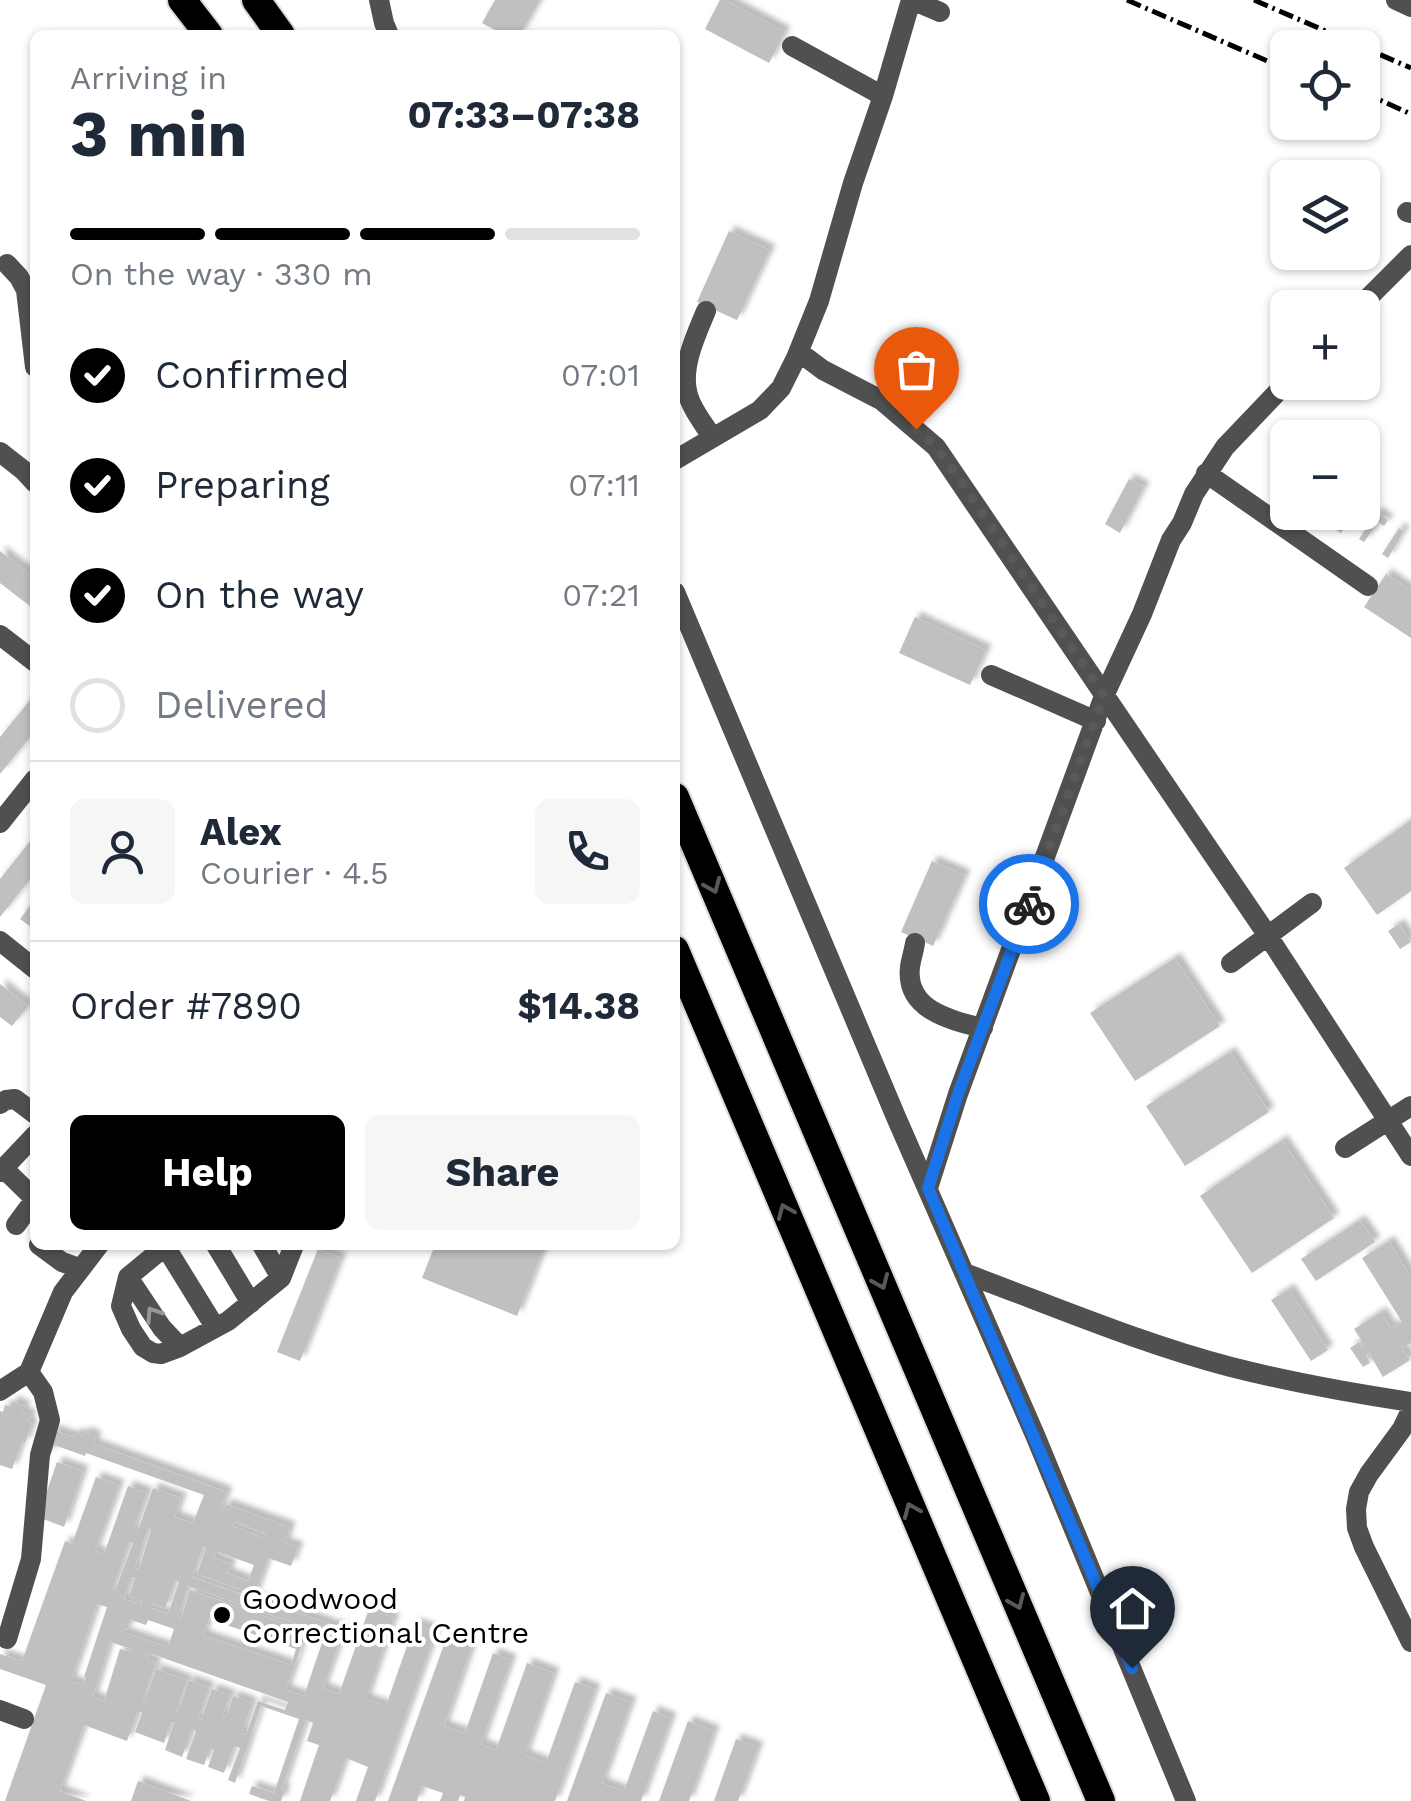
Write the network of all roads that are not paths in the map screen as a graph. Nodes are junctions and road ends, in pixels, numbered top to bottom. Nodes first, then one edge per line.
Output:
1 (182, 0) edge
2 (256, 0) edge
3 (379, 0) edge
4 (912, 0) edge
5 (1396, 0) edge
6 (1411, 7) edge
7 (940, 12) dead end
8 (204, 30) edge
9 (277, 30) edge
10 (387, 30) edge
11 (792, 46) dead end
12 (883, 96) junction
13 (1411, 255) edge
14 (7, 264) dead end
15 (1376, 290) edge
16 (706, 310) dead end
17 (30, 324) edge
18 (798, 352) junction
19 (1270, 398) edge
20 (712, 437) junction
21 (0, 452) edge
22 (680, 457) edge
23 (30, 469) edge
24 (1206, 473) junction
25 (1368, 586) dead end
26 (680, 604) edge
27 (0, 635) edge
28 (30, 658) edge
29 (990, 674) dead end
30 (1104, 696) junction
31 (1096, 721) junction
32 (30, 785) edge
33 (680, 808) edge
34 (0, 823) edge
35 (1312, 903) dead end
36 (1268, 936) junction
37 (0, 941) edge
38 (916, 943) dead end
39 (680, 962) edge
40 (1231, 963) dead end
41 (30, 965) edge
42 (983, 1028) junction
43 (0, 1104) edge
44 (1411, 1106) edge
45 (30, 1110) edge
46 (1389, 1120) junction
47 (30, 1139) edge
48 (1345, 1148) dead end
49 (1411, 1156) edge
50 (1, 1170) edge
51 (928, 1188) junction
52 (30, 1195) edge
53 (30, 1204) edge
54 (8, 1224) edge
55 (30, 1238) edge
56 (46, 1250) edge
57 (95, 1250) edge
58 (161, 1250) edge
59 (168, 1250) edge
60 (219, 1250) edge
61 (265, 1250) edge
62 (292, 1250) edge
63 (79, 1268) junction
64 (964, 1273) junction
65 (282, 1278) junction
66 (252, 1303) junction
67 (215, 1327) junction
68 (29, 1372) junction
69 (0, 1391) edge
70 (1411, 1402) edge
71 (1411, 1410) edge
72 (949, 1600) junction
73 (7, 1639) dead end
74 (1411, 1642) edge
75 (1048, 1676) junction
76 (0, 1710) edge
77 (24, 1719) dead end
78 (1026, 1801) edge
79 (1036, 1801) edge
80 (1101, 1801) edge
81 (1111, 1801) edge
82 (1186, 1801) edge

1 - 8 highway
2 - 9 highway
3 - 10 street
4 - 7 street
4 - 12 street
5 - 6 street
11 - 12 street
12 - 18 street
13 - 15 street
14 - 17 street
16 - 20 street
18 - 20 street
18 - 30 street
19 - 24 street
20 - 22 street
21 - 23 street
24 - 25 street
24 - 30 street
26 - 51 street
27 - 28 street
29 - 31 street
30 - 31 street
30 - 36 street
31 - 42 street
32 - 34 street
33 -> 75 highway
35 - 36 street
36 - 40 street
36 - 46 street
37 - 41 street
38 - 42 street
72 -> 39 highway
42 - 51 street
43 - 45 street
44 - 46 street
46 - 48 street
46 - 49 street
47 - 50 street
50 - 52 street
51 - 64 street
53 - 54 street
54 - 55 street
56 - 63 street
57 - 63 street
67 -> 58 street
59 - 67 street
60 - 66 street
61 - 65 street
62 - 65 street
63 - 68 street
64 - 70 street
64 - 82 street
65 - 66 street
66 - 67 street
68 - 69 street
68 - 73 street
71 - 74 street
72 - 78 highway
72 - 79 highway
75 - 80 highway
75 - 81 highway
76 - 77 street

